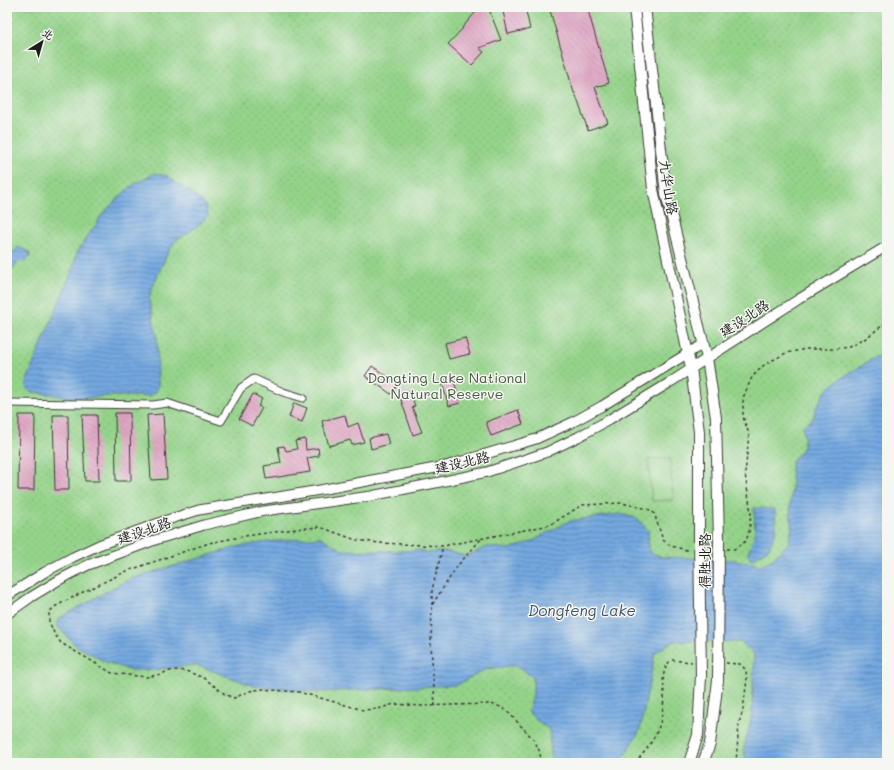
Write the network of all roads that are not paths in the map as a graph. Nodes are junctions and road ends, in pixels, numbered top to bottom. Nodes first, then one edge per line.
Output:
1 (634, 7) edge
2 (645, 7) edge
3 (887, 246) edge
4 (703, 344) junction
5 (688, 353) junction
6 (707, 358) junction
7 (691, 368) junction
8 (303, 398) dead end
9 (7, 403) edge
10 (7, 596) edge
11 (7, 614) edge
12 (689, 763) edge
13 (703, 763) edge

1 - 5 main road, 九华山路
2 - 4 main road, 九华山路
3 - 6 main road, 建设北路
4 - 5 main road
4 - 6 main road, 九华山路
5 - 7 main road, 九华山路
5 - 10 main road
6 - 7 main road, 建设北路
6 - 13 main road, 得胜北路, bridge
7 - 11 main road, 建设北路
7 - 12 main road, 得胜北路, bridge
8 - 9 street

